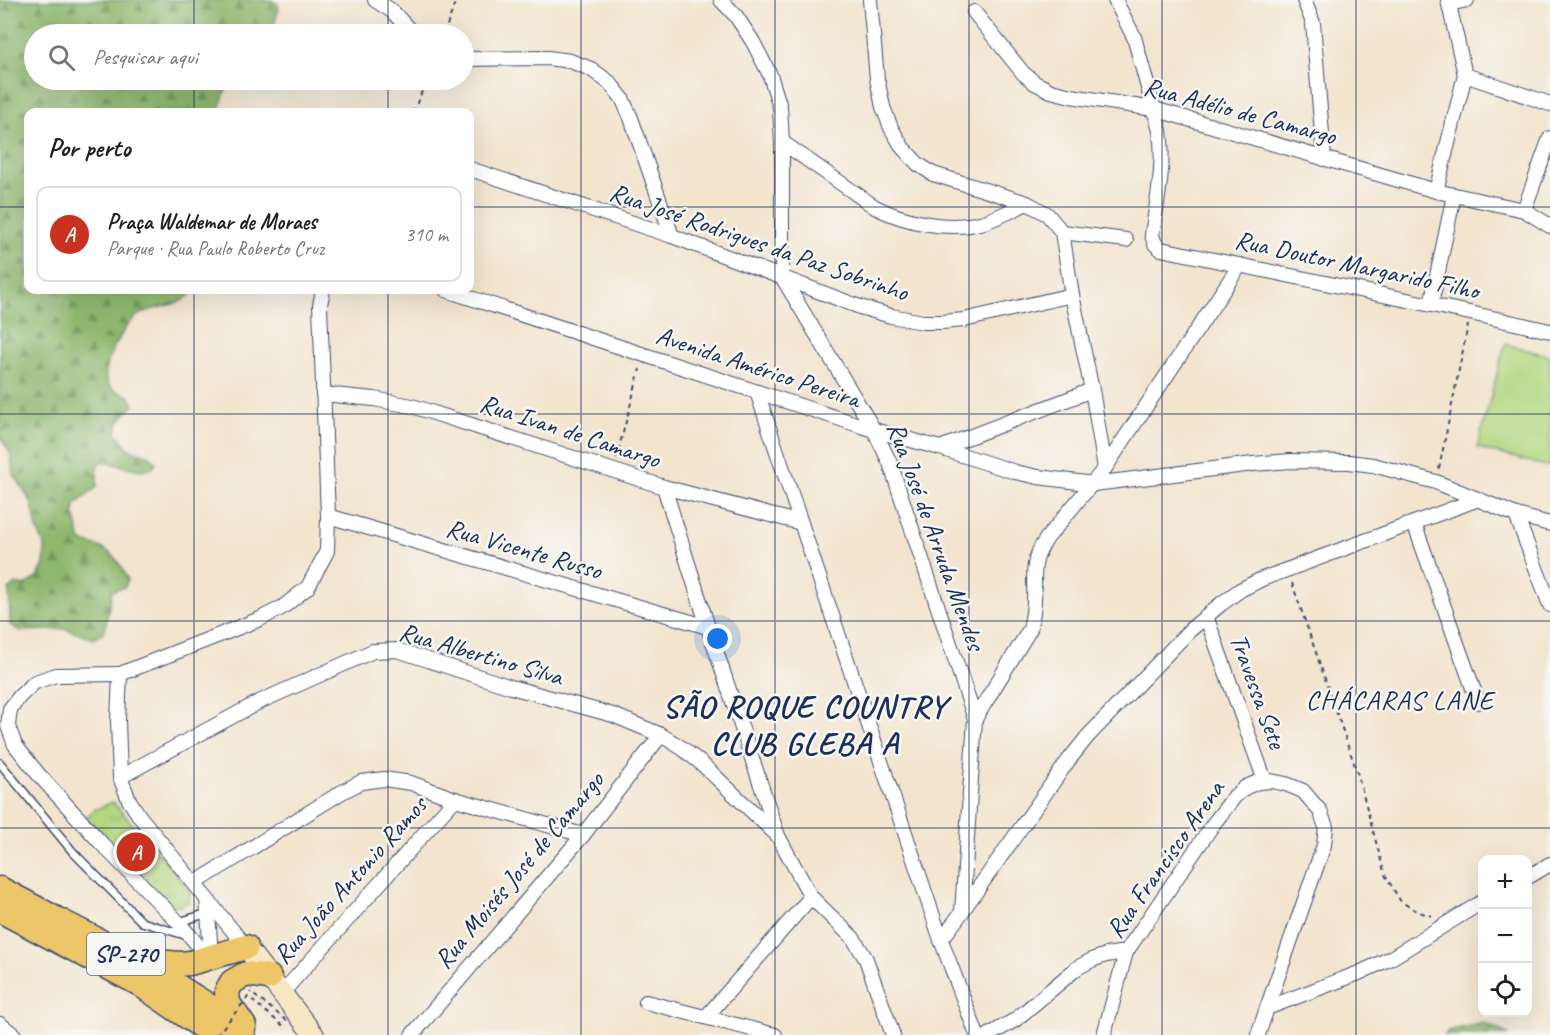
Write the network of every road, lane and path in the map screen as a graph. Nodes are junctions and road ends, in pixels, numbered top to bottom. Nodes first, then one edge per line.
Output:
1 (375, 0) edge
2 (456, 0) edge
3 (722, 0) edge
4 (870, 0) edge
5 (1115, 0) edge
6 (1304, 0) edge
7 (1467, 0) edge
8 (1448, 2) edge
9 (974, 12) dead end
10 (403, 24) edge
11 (448, 24) edge
12 (474, 59) edge
13 (1465, 75) junction
14 (423, 90) edge
15 (1550, 104) edge
16 (415, 108) edge
17 (1154, 109) junction
18 (1550, 138) edge
19 (782, 142) junction
20 (1324, 159) junction
21 (474, 170) edge
22 (1436, 191) junction
23 (1454, 195) junction
24 (1027, 203) junction
25 (1524, 210) junction
26 (1550, 226) edge
27 (1062, 232) junction
28 (672, 236) junction
29 (1126, 240) dead end
30 (1240, 265) junction
31 (782, 277) junction
32 (322, 294) edge
33 (458, 294) edge
34 (1072, 295) junction
35 (1431, 305) junction
36 (1470, 313) junction
37 (1550, 331) edge
38 (644, 355) junction
39 (1092, 390) junction
40 (757, 392) junction
41 (322, 393) junction
42 (874, 430) junction
43 (940, 448) junction
44 (1105, 468) junction
45 (613, 470) junction
46 (1436, 482) junction
47 (1094, 483) junction
48 (664, 487) junction
49 (1476, 500) junction
50 (1516, 514) junction
51 (328, 516) junction
52 (801, 523) junction
53 (1414, 523) junction
54 (1550, 524) edge
55 (1287, 569) junction
56 (1550, 604) edge
57 (1206, 616) junction
58 (708, 627) junction
59 (120, 674) junction
60 (0, 697) edge
61 (1478, 702) dead end
62 (10, 709) junction
63 (975, 718) junction
64 (662, 735) junction
65 (0, 763) edge
66 (120, 777) junction
67 (1265, 781) junction
68 (455, 799) junction
69 (583, 835) junction
70 (778, 836) junction
71 (1550, 864) edge
72 (1532, 874) edge
73 (195, 883) junction
74 (0, 889) edge
75 (811, 897) junction
76 (1478, 905) edge
77 (208, 906) junction
78 (0, 910) edge
79 (962, 912) junction
80 (1452, 921) junction
81 (178, 922) junction
82 (160, 927) junction
83 (190, 937) junction
84 (941, 940) junction
85 (246, 947) junction
86 (1126, 952) junction
87 (127, 954) junction
88 (208, 957) junction
89 (267, 987) junction
90 (646, 1002) dead end
91 (1267, 1008) junction
92 (706, 1017) junction
93 (0, 1024) edge
94 (15, 1035) edge
95 (215, 1035) edge
96 (243, 1035) edge
97 (250, 1035) edge
98 (314, 1035) edge
99 (412, 1035) edge
100 (775, 1035) edge
101 (893, 1035) edge
102 (977, 1035) edge
103 (989, 1035) edge
104 (1104, 1035) edge
105 (1258, 1035) edge

1 - 10 street
2 - 11 path
3 - 19 street
4 - 24 street
5 - 17 street
6 - 20 street
7 - 8 street
8 - 13 street
9 - 17 street, Rua Adélio de Camargo
12 - 28 street
13 - 15 street
13 - 22 street
14 - 16 path
17 - 20 street, Rua Adélio de Camargo
17 - 30 street, Rua Doutor Margarido Filho
18 - 25 street
19 - 24 street
19 - 31 street
20 - 22 street, Rua Adélio de Camargo
21 - 28 street, Rua José Rodrigues da Paz Sobrinho
22 - 23 street, Rua Adélio de Camargo
23 - 25 street, Rua Adélio de Camargo
23 - 35 street
24 - 27 street
25 - 26 street, Rua Adélio de Camargo
27 - 29 street
27 - 34 street
28 - 31 street, Rua José Rodrigues da Paz Sobrinho
30 - 35 street, Rua Doutor Margarido Filho
30 - 44 street
31 - 34 street, Rua José Rodrigues da Paz Sobrinho
31 - 42 street, Rua José de Arruda Mendes
32 - 41 street
33 - 38 street, Avenida Américo Pereira
34 - 39 street
35 - 36 street, Rua Doutor Margarido Filho
36 - 37 street, Rua Doutor Margarido Filho
36 - 46 path
38 - 40 street, Avenida Américo Pereira
38 - 45 path
39 - 43 street
39 - 44 street
40 - 42 street, Avenida Américo Pereira
40 - 52 street
41 - 45 street, Rua Ivan de Camargo
41 - 51 street
42 - 43 street, Avenida Américo Pereira
42 - 63 street, Rua José de Arruda Mendes
43 - 47 street, Avenida Américo Pereira
44 - 47 street
45 - 48 street, Rua Ivan de Camargo
46 - 47 street, Avenida Américo Pereira
46 - 49 street, Avenida Américo Pereira
47 - 63 street
48 - 52 street, Rua Ivan de Camargo
48 - 58 street
49 - 50 street, Avenida Américo Pereira
49 - 53 street
50 - 54 street, Avenida Américo Pereira
50 - 56 street
51 - 58 street, Rua Vicente Russo
51 - 59 street
52 - 84 street
53 - 55 street
53 - 61 street
55 - 57 street
55 - 80 path
57 - 67 street, Travessa Sete
57 - 79 street
58 - 70 street
59 - 62 street
59 - 66 street
60 - 62 street
62 - 81 street
63 - 79 street, Rua José de Arruda Mendes
64 - 66 street, Rua Albertino Silva
64 - 69 street, Rua Moisés José de Camargo
64 - 70 street, Rua Albertino Silva
65 - 82 lane
66 - 73 street
67 - 86 street, Rua Francisco Arena
67 - 91 street, Rua Francisco Arena
68 - 69 street
68 - 73 street
68 - 89 street, Rua João Antonio Ramos
69 - 99 street, Rua Moisés José de Camargo
70 - 75 street
71 - 72 street
73 - 77 street
74 - 87 highway, SP-270
75 - 92 street
75 - 101 street
76 - 80 street
77 - 81 lane
77 - 85 street
77 - 88 street
78 - 95 highway, SP-270
79 - 84 street
80 - 91 street
81 - 82 lane
81 - 83 street
82 - 83 lane
83 - 88 street
84 - 102 street
85 - 88 highway
85 - 89 street
86 - 103 street
86 - 104 street, Rua Francisco Arena
87 - 88 highway
87 - 96 highway, SP-270
89 - 95 path, bridge
89 - 97 highway
89 - 98 street
90 - 92 street
91 - 105 street
92 - 100 street
93 - 94 street

